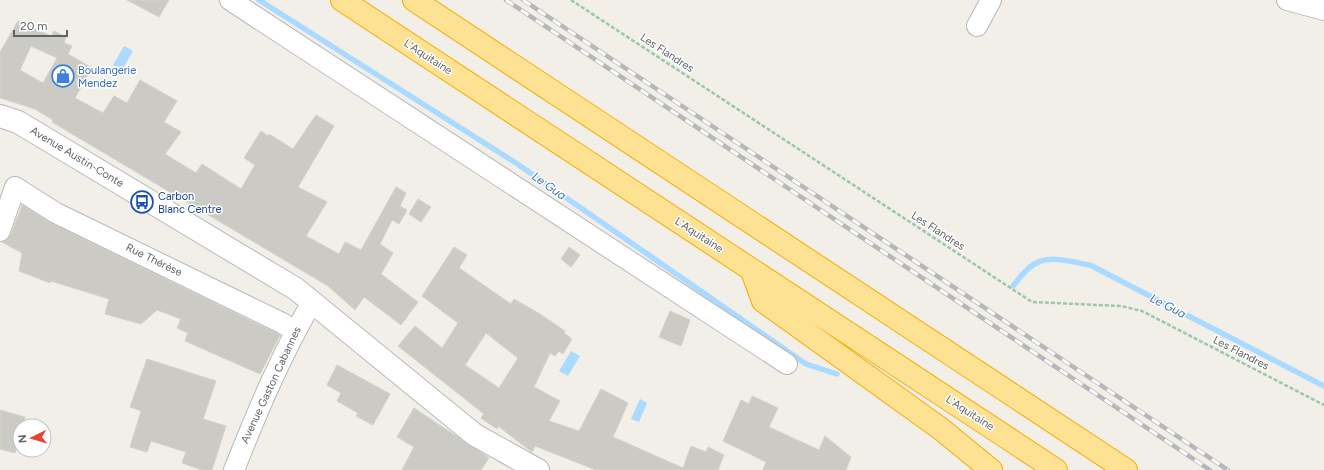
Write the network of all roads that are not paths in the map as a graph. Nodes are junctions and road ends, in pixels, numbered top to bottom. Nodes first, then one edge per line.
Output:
1 (230, 0) edge
2 (342, 0) edge
3 (414, 0) edge
4 (991, 0) edge
5 (1287, 0) edge
6 (1324, 10) edge
7 (977, 26) dead end
8 (0, 116) edge
9 (0, 231) edge
10 (752, 270) junction
11 (304, 295) junction
12 (295, 331) junction
13 (788, 364) dead end
14 (234, 470) edge
15 (538, 470) edge
16 (991, 470) edge
17 (1056, 470) edge
18 (1126, 470) edge

1 - 13 street
2 - 10 highway, L'Aquitaine
3 - 18 highway
4 - 7 street
5 - 6 street
8 - 11 main road, Avenue Austin-Conte
9 - 12 street, Rue Thérèse
10 - 16 highway
10 - 17 highway, L'Aquitaine
11 - 12 street, Avenue Gaston Cabannes
11 - 15 main road, Avenue Austin-Conte
12 - 14 street, Avenue Gaston Cabannes

